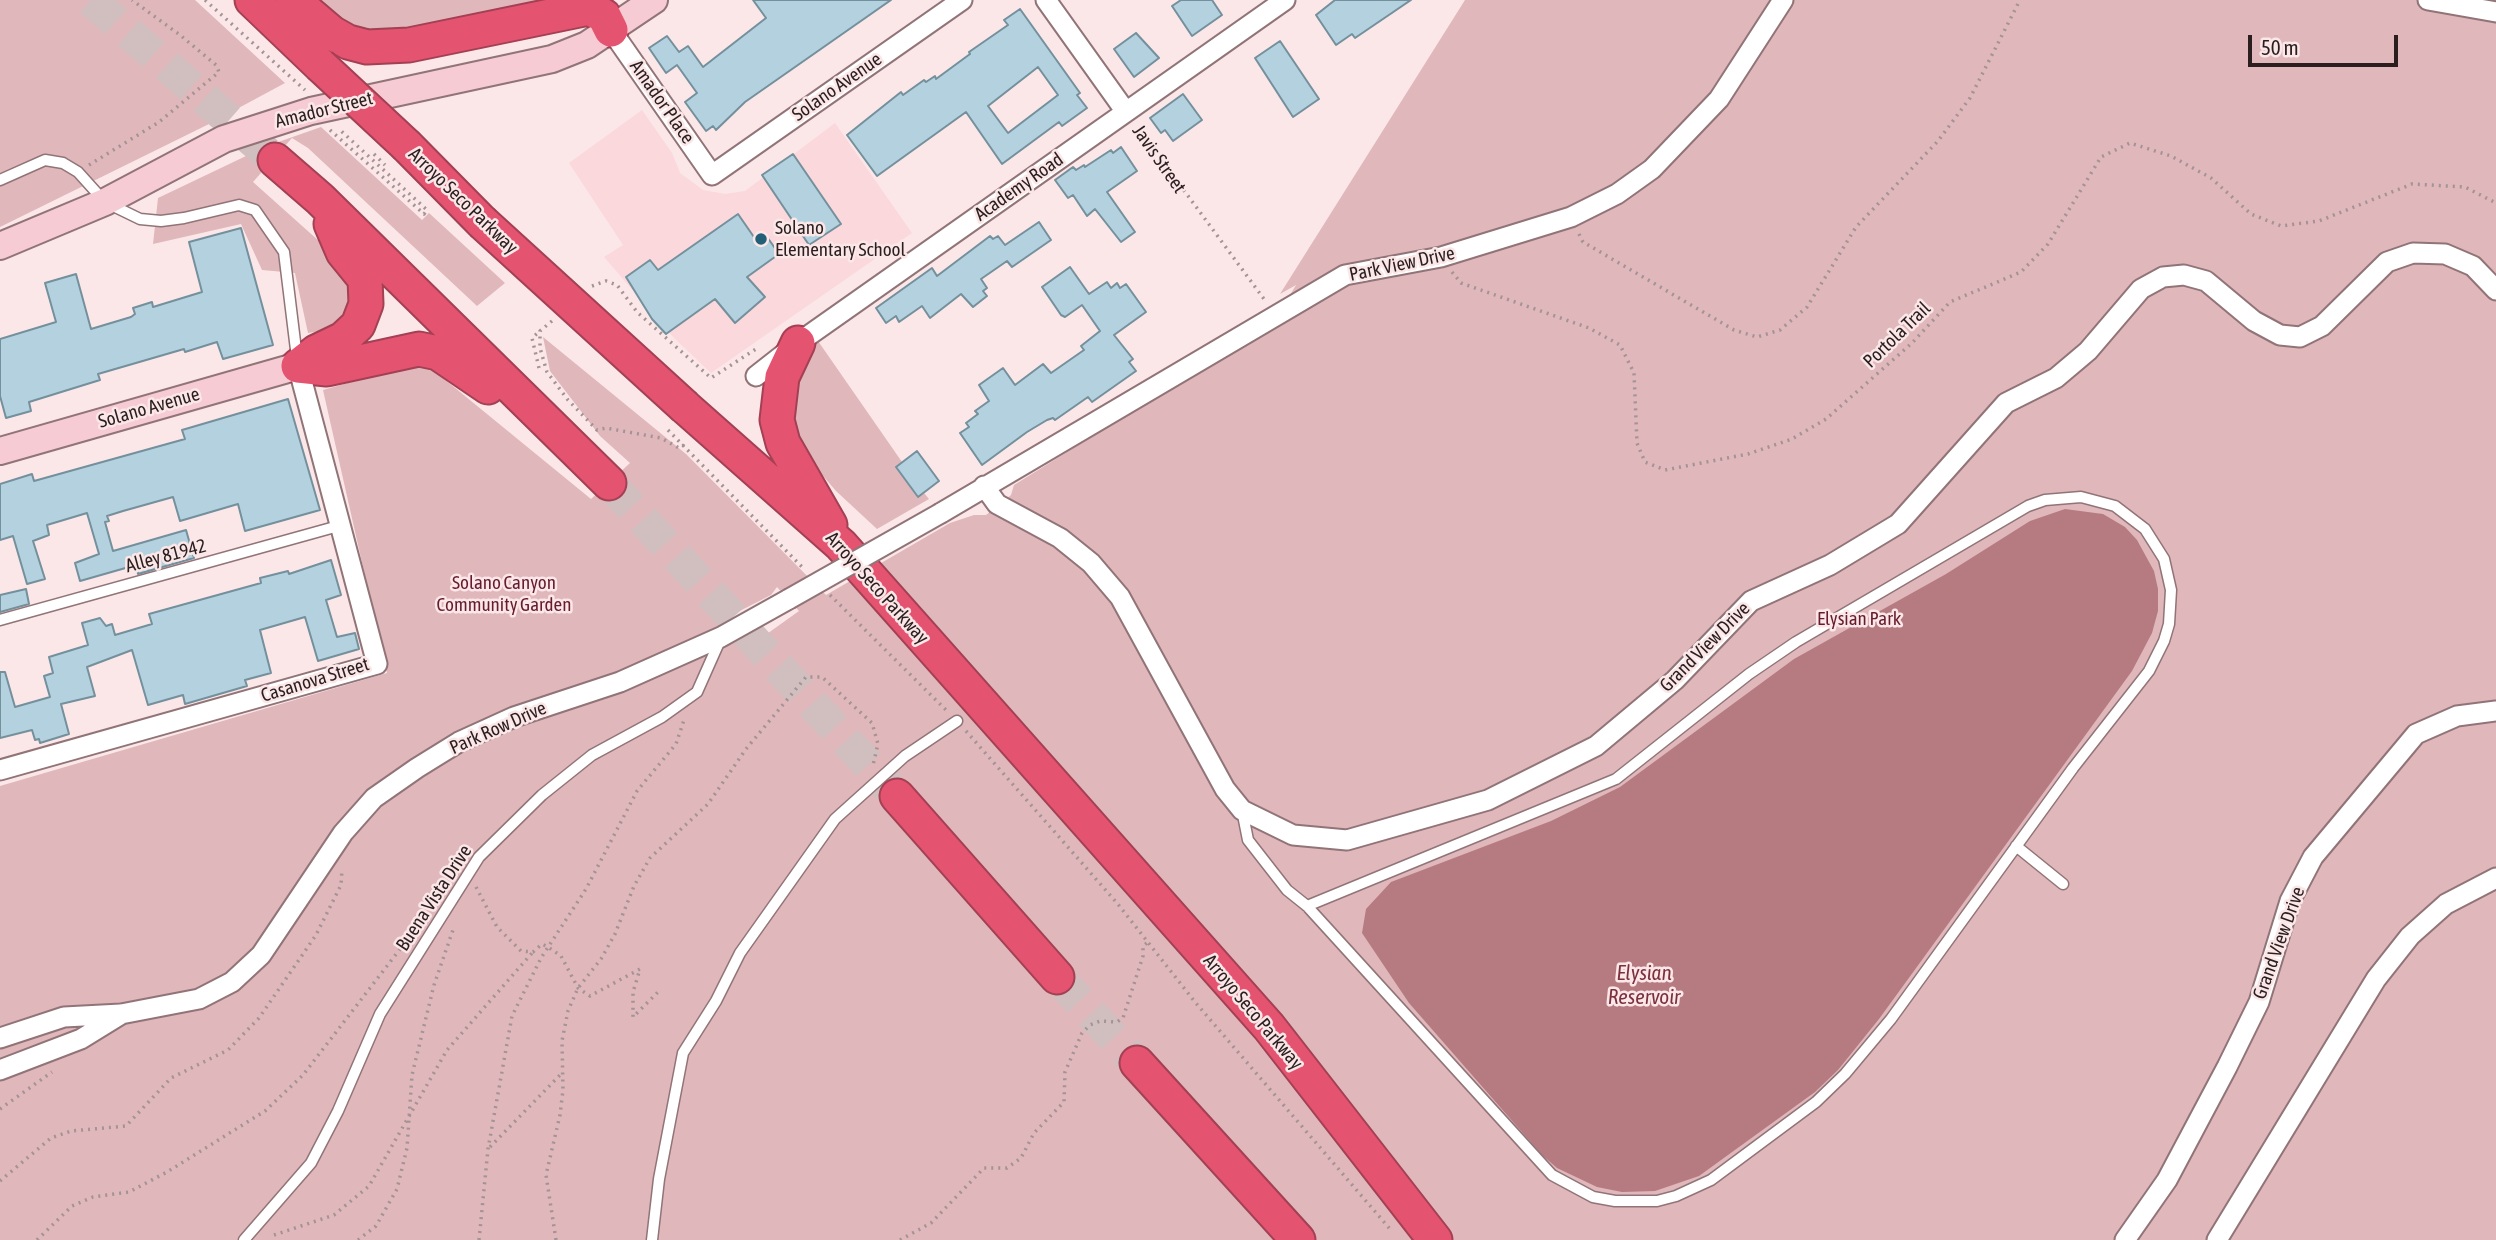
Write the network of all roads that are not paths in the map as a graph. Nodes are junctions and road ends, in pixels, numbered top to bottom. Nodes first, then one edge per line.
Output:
1 (252, 0) edge
2 (293, 0) edge
3 (654, 0) edge
4 (962, 0) edge
5 (1046, 0) edge
6 (1285, 0) edge
7 (1783, 0) edge
8 (2428, 0) edge
9 (2496, 12) edge
10 (611, 30) junction
11 (314, 91) junction
12 (1126, 112) junction
13 (275, 160) tunnel mouth
14 (712, 175) joint
15 (0, 180) edge
16 (320, 199) junction
17 (105, 202) junction
18 (0, 246) edge
19 (2496, 290) edge
20 (782, 342) junction
21 (298, 366) junction
22 (756, 376) dead end
23 (528, 404) junction
24 (0, 451) edge
25 (609, 483) tunnel mouth
26 (984, 486) junction
27 (941, 513) joint
28 (342, 525) junction
29 (841, 545) junction
30 (0, 620) edge
31 (721, 637) junction
32 (2496, 711) edge
33 (957, 721) road end
34 (0, 770) edge
35 (882, 792) junction
36 (1242, 810) junction
37 (2016, 846) junction
38 (2496, 878) edge
39 (2063, 884) dead end
40 (1307, 906) junction
41 (1057, 976) tunnel mouth
42 (121, 1014) junction
43 (1269, 1027) junction
44 (0, 1038) edge
45 (1137, 1063) tunnel mouth
46 (0, 1070) edge
47 (244, 1240) edge
48 (652, 1240) edge
49 (1298, 1240) edge
50 (1435, 1240) edge
51 (1460, 1240) edge
52 (2125, 1240) edge
53 (2217, 1240) edge

1 - 11 highway, Arroyo Seco Parkway
2 - 10 highway
3 - 10 main road, Amador Street
4 - 14 street, Solano Avenue
5 - 12 street, Javis Street
6 - 12 street, Academy Road
7 - 26 street, Park View Drive
8 - 9 street
10 - 11 main road, Amador Street
10 - 14 street, Amador Place
11 - 17 main road, Amador Street
11 - 29 highway, Arroyo Seco Parkway, bridge
12 - 20 street, Academy Road
13 - 16 highway
15 - 17 lane
16 - 21 highway
16 - 23 highway
17 - 18 main road, Amador Street
17 - 21 lane
19 - 36 street, Grand View Drive
20 - 22 street, Academy Road
20 - 29 highway
21 - 23 highway
21 - 24 main road, Solano Avenue
21 - 28 street, Casanova Street
23 - 25 highway
26 - 27 street, Park View Drive
26 - 36 street, Grand View Drive
27 - 31 street, Park Row Drive, bridge
28 - 30 lane, Alley 81942
28 - 34 street, Casanova Street
29 - 43 highway, Arroyo Seco Parkway
31 - 42 street, Park Row Drive
31 - 47 lane, Buena Vista Drive
32 - 52 street, Grand View Drive
33 - 35 lane
35 - 41 highway
35 - 48 lane
36 - 40 lane
37 - 39 lane
37 - 40 lane
37 - 40 lane
38 - 53 street
42 - 44 street
42 - 46 street
43 - 50 highway, Arroyo Seco Parkway
43 - 51 highway
45 - 49 highway

